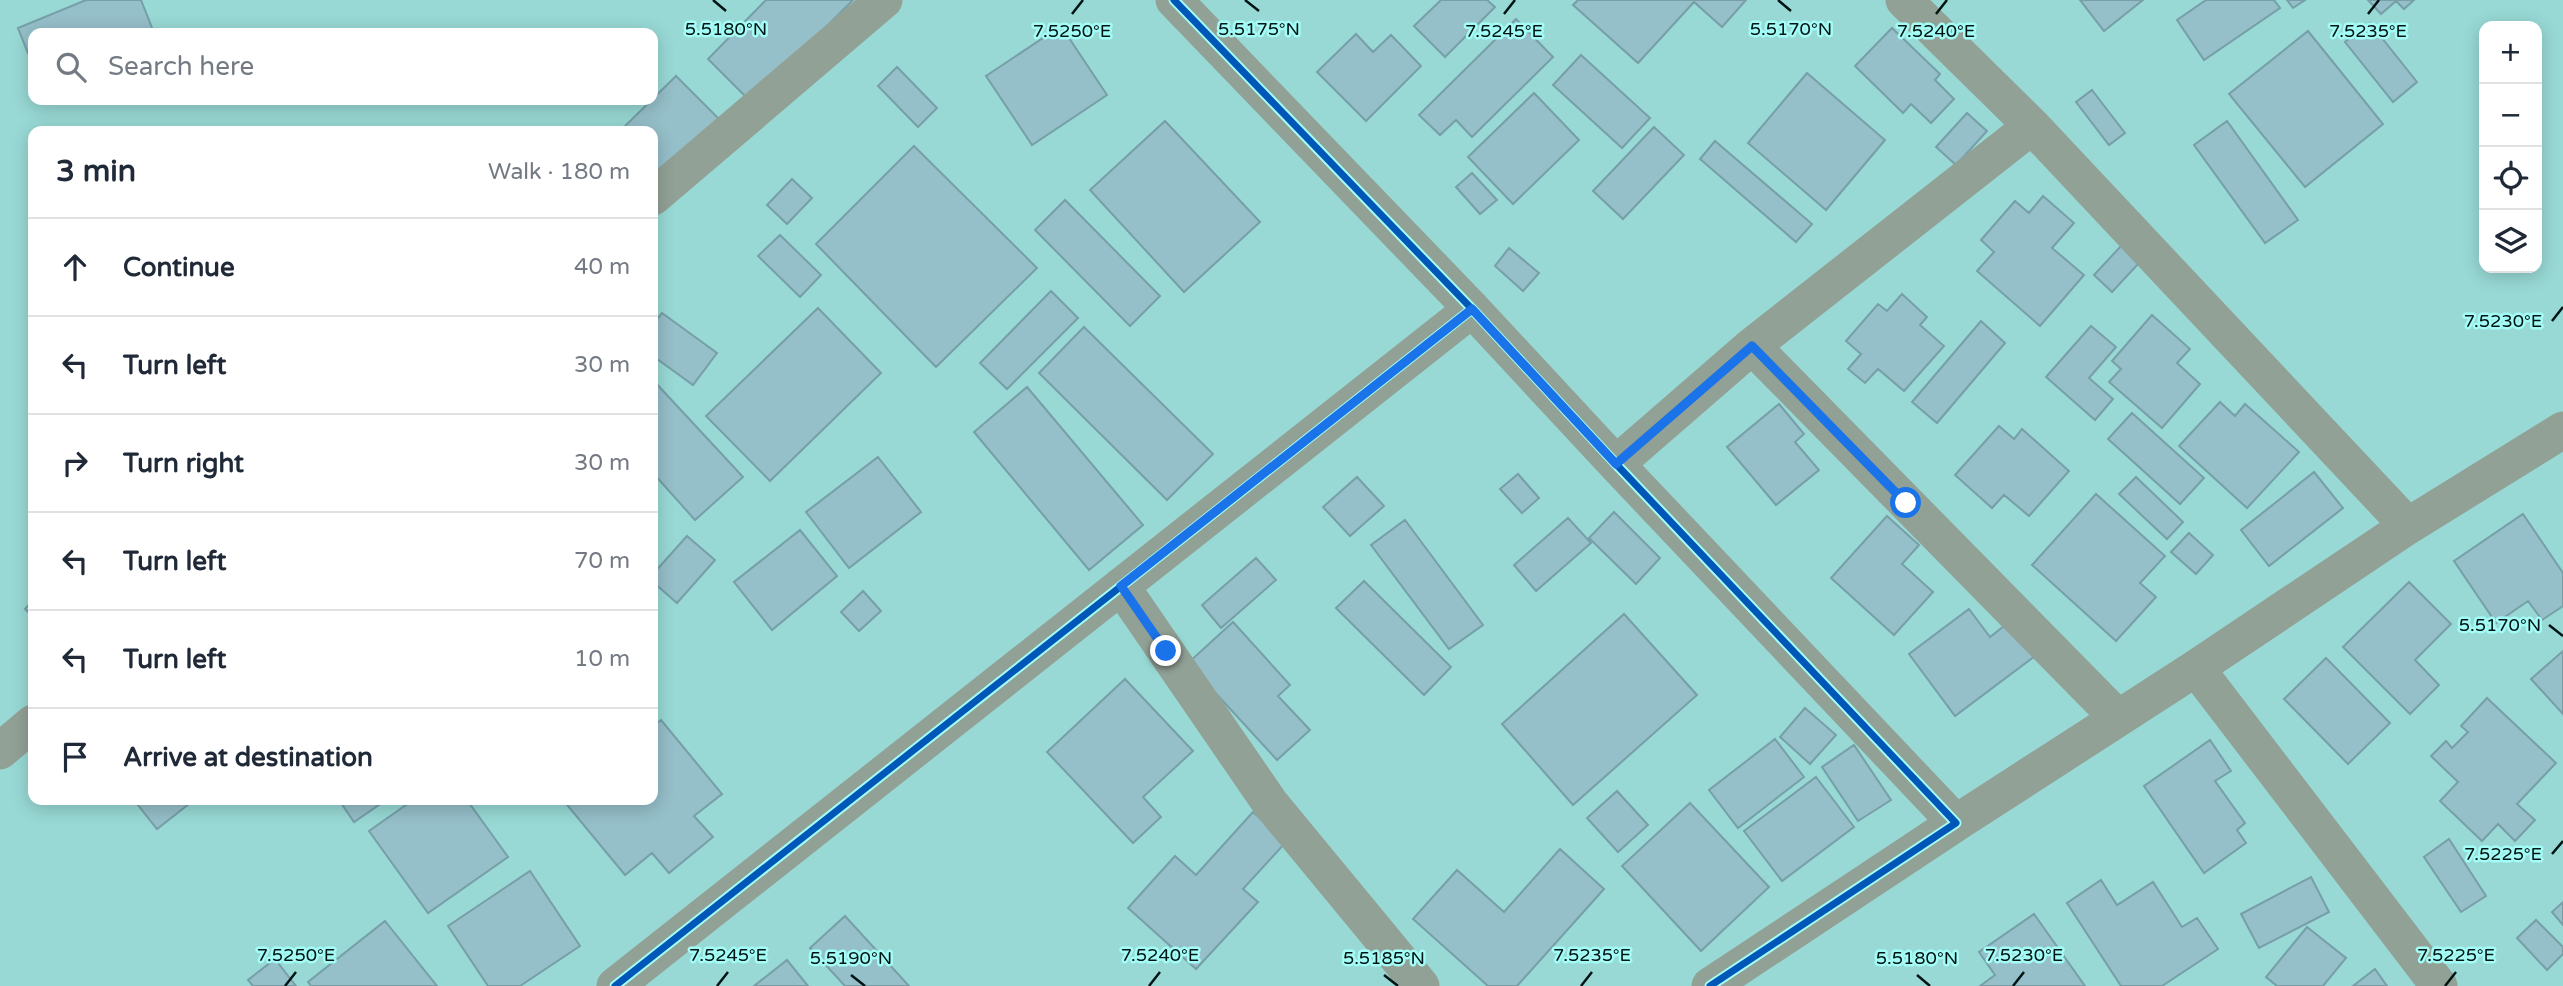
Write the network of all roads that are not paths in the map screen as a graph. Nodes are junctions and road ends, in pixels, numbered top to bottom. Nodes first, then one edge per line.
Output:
1 (884, 0) edge
2 (1174, 0) edge
3 (1904, 0) edge
4 (2032, 126) junction
5 (658, 193) edge
6 (1472, 309) junction
7 (1752, 346) junction
8 (2563, 430) edge
9 (1616, 464) junction
10 (2408, 526) junction
11 (1121, 586) junction
12 (2196, 668) junction
13 (2118, 718) junction
14 (28, 727) edge
15 (0, 751) edge
16 (1956, 822) junction
17 (615, 986) edge
18 (1421, 986) edge
19 (1710, 986) edge
20 (2439, 986) edge

1 - 5 street
2 - 6 street
3 - 4 street
4 - 7 street
4 - 10 street
6 - 9 street
6 - 11 street
7 - 9 street
7 - 13 street
8 - 10 street
9 - 16 street
10 - 12 street
11 - 17 street
11 - 18 street
12 - 13 street
12 - 20 street
13 - 16 street
14 - 15 street
16 - 19 street

